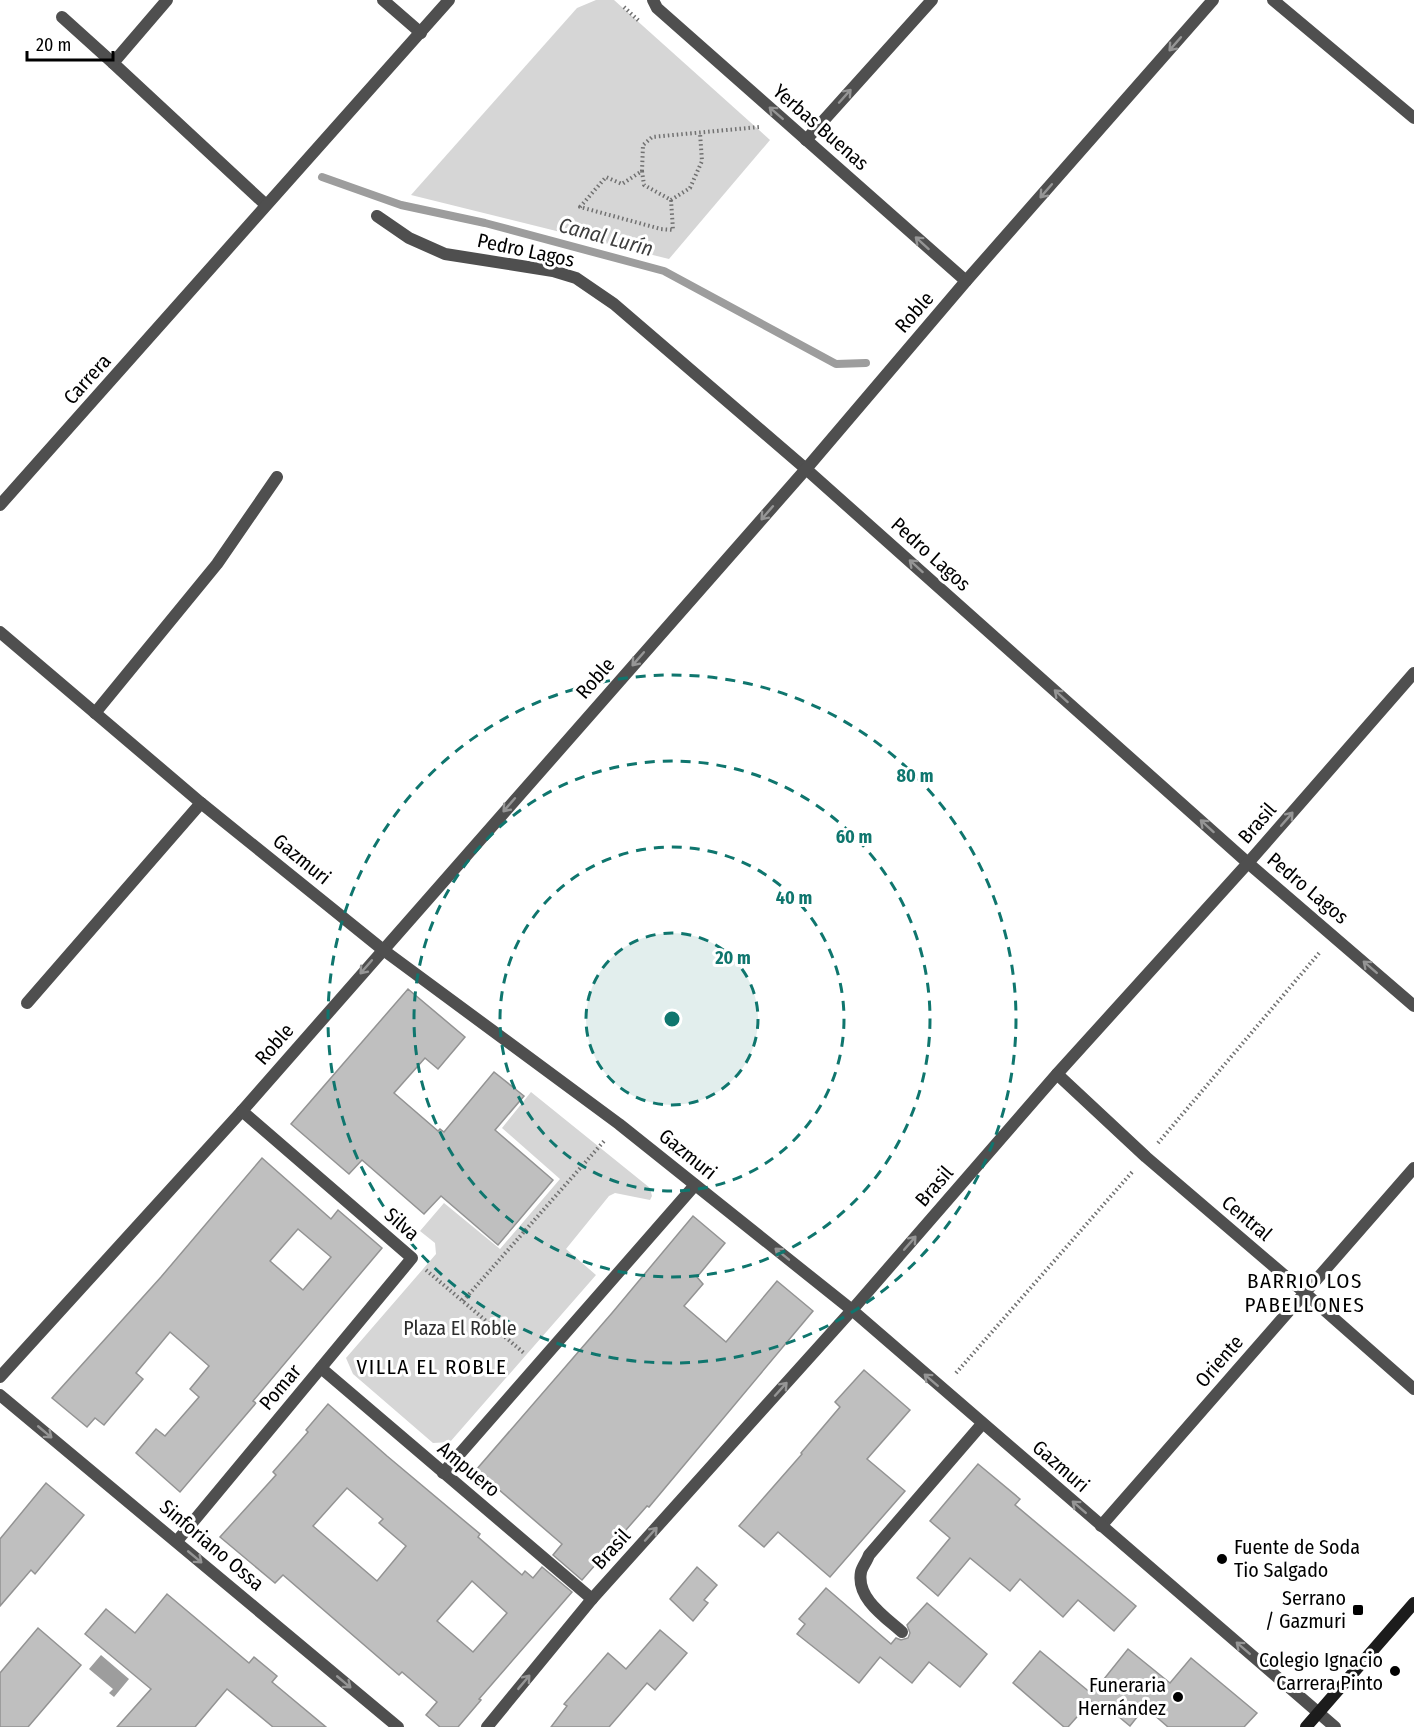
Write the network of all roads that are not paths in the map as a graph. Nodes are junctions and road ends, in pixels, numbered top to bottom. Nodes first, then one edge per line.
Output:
1 (167, 0) edge
2 (383, 0) edge
3 (449, 0) edge
4 (653, 0) edge
5 (932, 0) edge
6 (1213, 0) edge
7 (1273, 0) edge
8 (62, 17) dead end
9 (421, 33) junction
10 (113, 63) junction
11 (1414, 118) edge
12 (806, 140) junction
13 (266, 205) junction
14 (377, 216) dead end
15 (966, 282) junction
16 (806, 469) junction
17 (277, 477) dead end
18 (0, 505) edge
19 (0, 633) edge
20 (1414, 673) edge
21 (95, 713) junction
22 (201, 802) junction
23 (1248, 863) junction
24 (382, 949) junction
25 (27, 1004) dead end
26 (1414, 1006) edge
27 (1058, 1074) junction
28 (242, 1111) junction
29 (1414, 1168) edge
30 (695, 1185) junction
31 (412, 1258) joint
32 (1305, 1293) junction
33 (852, 1310) junction
34 (321, 1368) junction
35 (0, 1377) edge
36 (1414, 1389) edge
37 (0, 1395) edge
38 (982, 1424) junction
39 (444, 1473) junction
40 (1101, 1526) junction
41 (177, 1541) junction
42 (592, 1599) junction
43 (1414, 1603) edge
44 (902, 1632) dead end
45 (1319, 1713) junction
46 (398, 1727) edge
47 (487, 1727) edge
48 (1306, 1727) edge
49 (1335, 1727) edge

1 - 10 street
2 - 9 street
3 - 9 street, Carrera
12 -> 4 street, Yerbas Buenas
12 -> 5 street
6 -> 15 street, Roble
7 - 11 street
8 - 10 street
9 - 13 street, Carrera
10 - 13 street
15 -> 12 street, Yerbas Buenas
13 - 18 street, Carrera
14 - 16 street, Pedro Lagos
15 - 16 street, Roble
23 -> 16 street, Pedro Lagos
16 -> 24 street, Roble
17 - 21 street
19 - 21 street, Gazmuri
23 -> 20 street, Brasil
21 - 22 street, Gazmuri
22 - 24 street, Gazmuri
22 - 25 street
26 -> 23 street, Pedro Lagos
23 - 27 street, Brasil
24 -> 28 street, Roble
24 - 30 street, Gazmuri
27 - 32 street, Central
33 -> 27 street, Brasil
28 - 31 street, Silva
28 - 35 street, Roble
29 - 32 street, Oriente
33 -> 30 street, Gazmuri
30 - 39 street
31 - 34 street, Pomar
32 - 36 street, Central
32 - 40 street, Oriente
38 -> 33 street, Gazmuri
42 -> 33 street, Brasil
34 - 39 street, Ampuero
34 - 41 street, Pomar
37 -> 41 street, Sinforiano Ossa
40 -> 38 street, Gazmuri
38 - 44 street
39 - 42 street, Ampuero
45 -> 40 street, Gazmuri
41 -> 46 street, Sinforiano Ossa
47 -> 42 street, Brasil
43 - 45 main road
45 - 48 main road
45 - 49 street, Gazmuri

